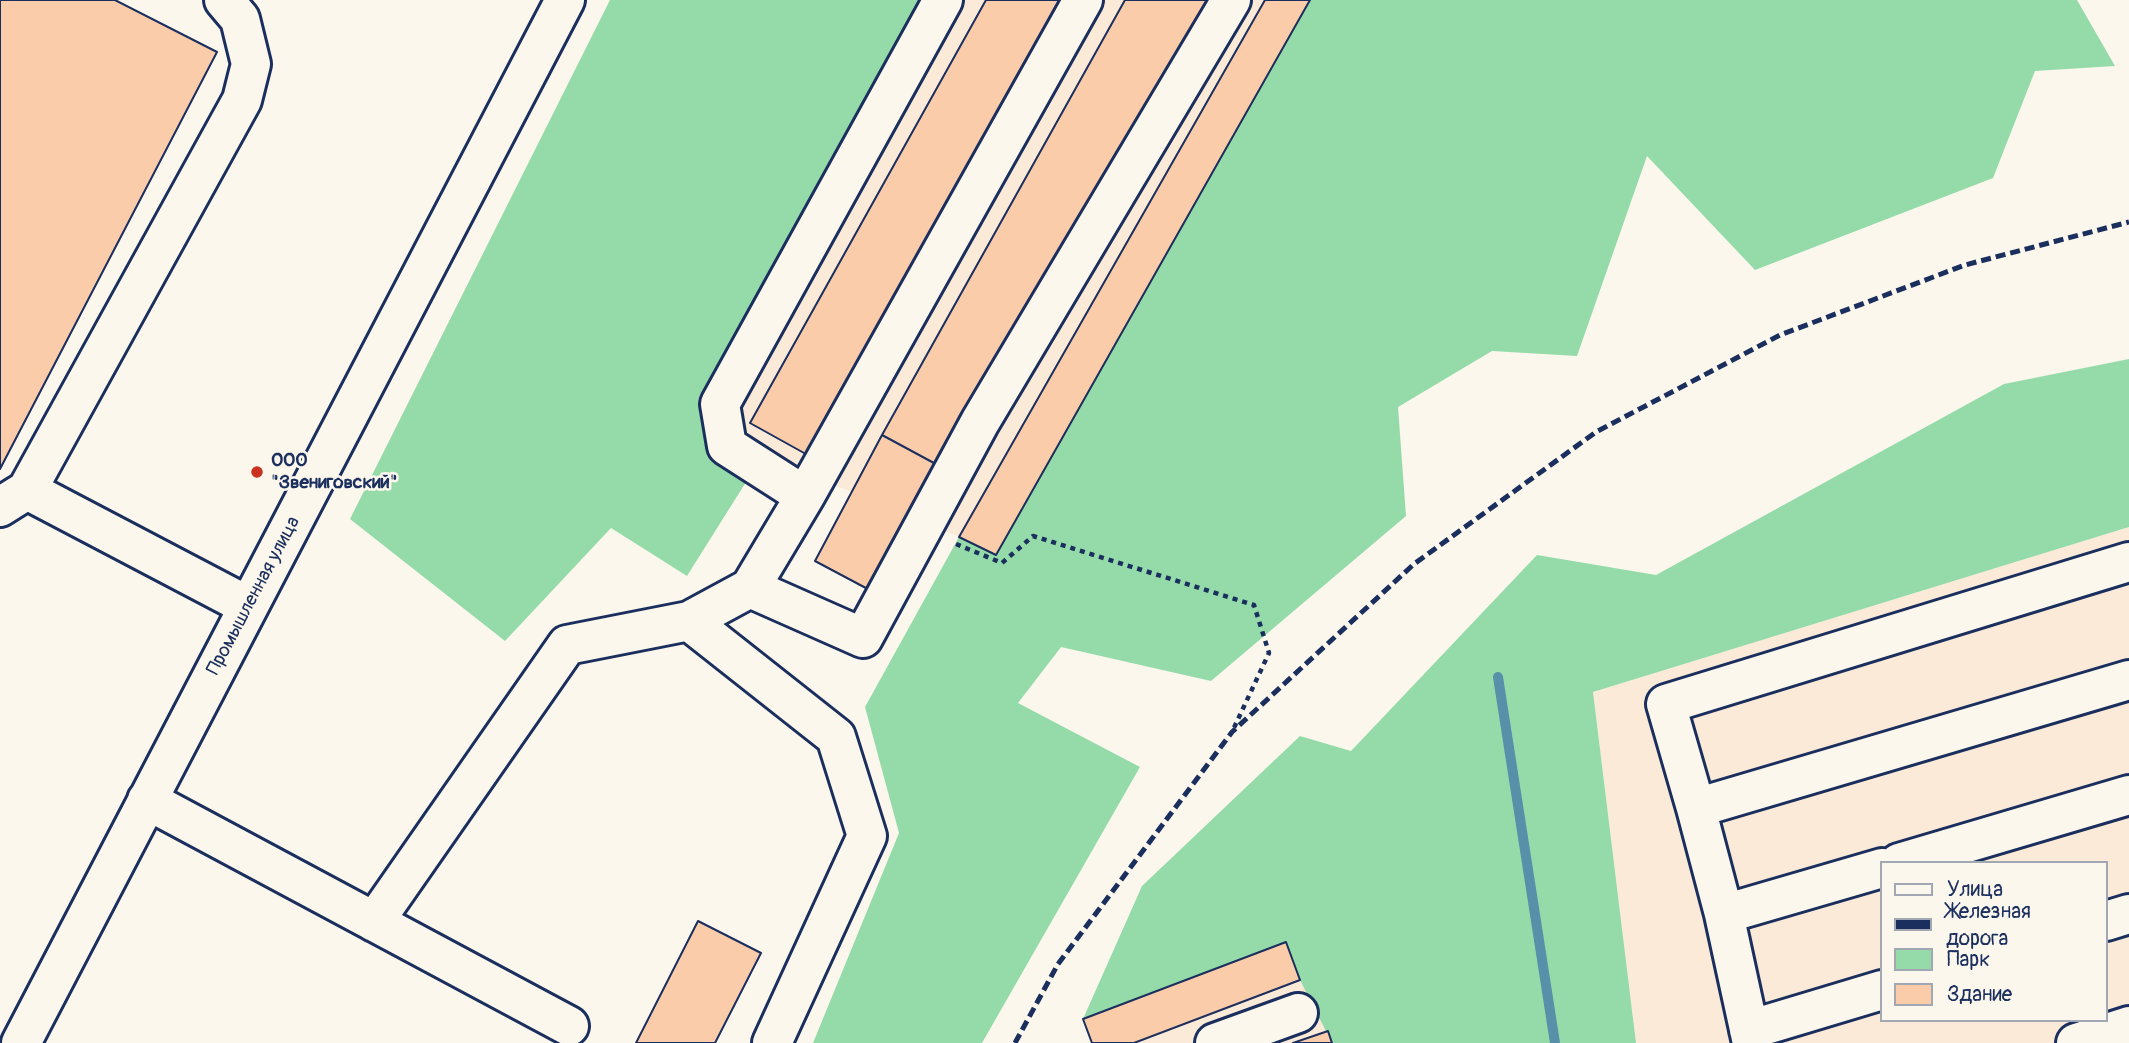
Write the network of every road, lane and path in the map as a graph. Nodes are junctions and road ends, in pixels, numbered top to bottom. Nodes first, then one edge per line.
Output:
1 (224, 0) edge
2 (565, 0) edge
3 (943, 0) edge
4 (1083, 0) edge
5 (1231, 0) edge
6 (805, 496) junction
7 (13, 498) edge
8 (923, 529) junction
9 (2129, 562) edge
10 (750, 588) junction
11 (248, 606) junction
12 (689, 621) junction
13 (2129, 680) edge
14 (1232, 732) dead end
15 (2129, 795) edge
16 (147, 800) junction
17 (1696, 808) junction
18 (1906, 861) edge
19 (1881, 868) edge
20 (1724, 914) junction
21 (2129, 914) edge
22 (2108, 920) edge
23 (374, 922) junction
24 (1881, 990) edge
25 (1298, 1013) dead end
26 (569, 1026) dead end
27 (2129, 1026) edge
28 (1750, 1037) edge
29 (20, 1043) edge
30 (772, 1043) edge
31 (1215, 1043) edge
32 (2076, 1043) edge

1 - 7 street
2 - 11 street, Промышленная улица
3 - 6 street
4 - 6 street
5 - 8 street
6 - 10 street
7 - 11 street
8 - 10 street
8 - 14 path
9 - 17 street
10 - 12 street
11 - 16 street, Промышленная улица
12 - 23 street
12 - 30 street
13 - 17 street
15 - 18 street
16 - 23 street
16 - 29 street, Промышленная улица
17 - 20 street
19 - 20 street
20 - 28 street
21 - 22 street
23 - 26 street
24 - 28 street
25 - 31 street
27 - 32 street

